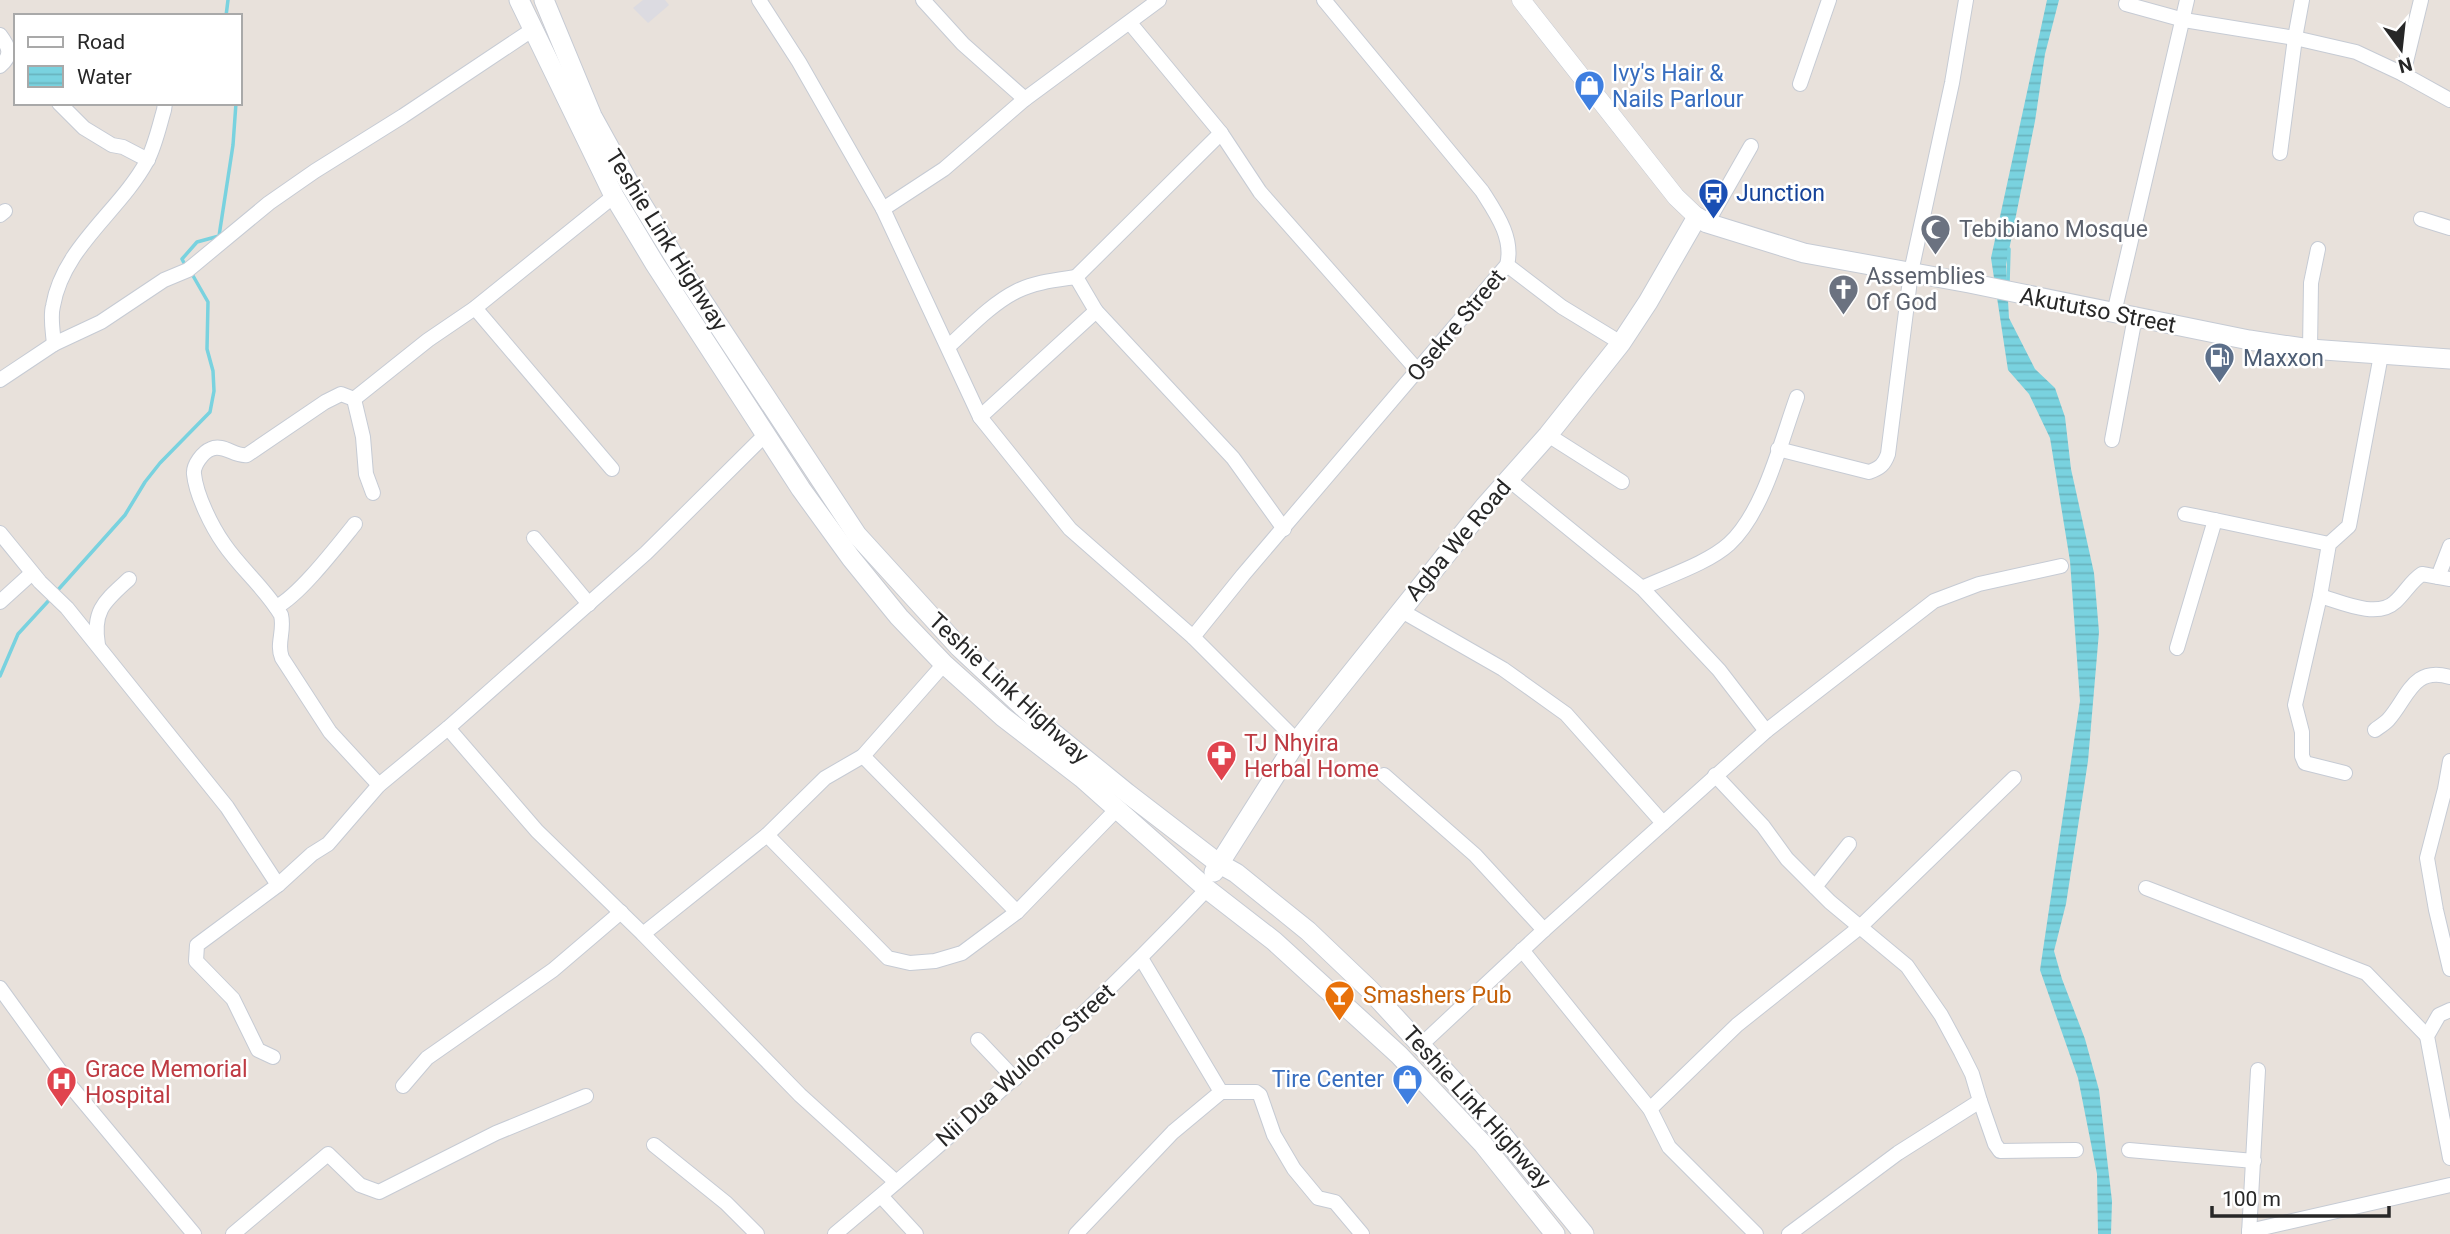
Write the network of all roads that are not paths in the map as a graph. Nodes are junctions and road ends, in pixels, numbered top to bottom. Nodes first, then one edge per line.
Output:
1 (519, 0) edge
2 (544, 0) edge
3 (759, 0) edge
4 (923, 0) edge
5 (1159, 0) edge
6 (1324, 0) edge
7 (1521, 0) edge
8 (1829, 0) edge
9 (1966, 0) edge
10 (2187, 0) edge
11 (2302, 0) edge
12 (2421, 0) edge
13 (2126, 4) dead end
14 (2184, 20) junction
15 (1130, 23) junction
16 (532, 30) junction
17 (0, 35) edge
18 (2295, 38) junction
19 (13, 56) edge
20 (0, 66) edge
21 (2403, 74) junction
22 (1800, 84) dead end
23 (1025, 99) junction
24 (2450, 100) edge
25 (61, 105) edge
26 (164, 105) edge
27 (1222, 133) junction
28 (1751, 146) dead end
29 (2280, 153) dead end
30 (148, 160) junction
31 (614, 196) junction
32 (883, 209) junction
33 (2421, 219) dead end
34 (1702, 220) junction
35 (2450, 228) edge
36 (2318, 249) dead end
37 (1507, 265) junction
38 (1911, 272) junction
39 (1076, 277) junction
40 (475, 307) junction
41 (1096, 311) junction
42 (2114, 313) junction
43 (2135, 317) junction
44 (1621, 342) junction
45 (54, 344) junction
46 (948, 347) junction
47 (2310, 349) junction
48 (2381, 355) junction
49 (2450, 359) edge
50 (1418, 371) junction
51 (0, 380) edge
52 (1797, 397) dead end
53 (354, 399) junction
54 (980, 417) junction
55 (766, 434) junction
56 (1548, 435) junction
57 (2112, 440) dead end
58 (1778, 449) junction
59 (612, 468) dead end
60 (1508, 480) junction
61 (1622, 482) dead end
62 (373, 493) dead end
63 (2185, 514) dead end
64 (2215, 520) junction
65 (355, 524) dead end
66 (1284, 529) junction
67 (0, 533) edge
68 (534, 538) dead end
69 (2329, 544) junction
70 (2450, 546) edge
71 (2062, 566) dead end
72 (36, 578) junction
73 (2444, 578) edge
74 (129, 579) dead end
75 (1642, 588) junction
76 (2320, 596) junction
77 (0, 602) edge
78 (589, 604) junction
79 (276, 607) junction
80 (1400, 610) junction
81 (1193, 637) junction
82 (98, 647) junction
83 (2177, 648) dead end
84 (944, 664) junction
85 (2450, 677) edge
86 (448, 728) junction
87 (2375, 730) dead end
88 (1766, 731) junction
89 (1297, 741) junction
90 (863, 756) junction
91 (2450, 761) edge
92 (2345, 773) dead end
93 (1384, 775) dead end
94 (1715, 775) junction
95 (2014, 778) dead end
96 (379, 785) junction
97 (1117, 809) junction
98 (1663, 822) junction
99 (767, 835) junction
100 (1849, 844) dead end
101 (1218, 863) junction
102 (278, 885) junction
103 (1815, 887) junction
104 (2146, 888) dead end
105 (1207, 889) junction
106 (621, 912) junction
107 (1017, 912) junction
108 (1860, 927) junction
109 (1544, 930) junction
110 (643, 934) junction
111 (1522, 950) junction
112 (1142, 958) junction
113 (2450, 970) edge
114 (0, 988) edge
115 (2450, 1010) edge
116 (2427, 1036) junction
117 (978, 1040) dead end
118 (1422, 1045) junction
119 (273, 1057) dead end
120 (2258, 1070) dead end
121 (1015, 1079) junction
122 (404, 1086) dead end
123 (1222, 1092) junction
124 (586, 1096) dead end
125 (1980, 1101) junction
126 (1650, 1109) junction
127 (654, 1145) dead end
128 (2076, 1150) dead end
129 (2129, 1150) dead end
130 (2450, 1158) edge
131 (2254, 1161) junction
132 (896, 1182) junction
133 (2450, 1185) edge
134 (881, 1196) junction
135 (2249, 1232) edge
136 (194, 1234) edge
137 (235, 1234) edge
138 (757, 1234) edge
139 (835, 1234) edge
140 (916, 1234) edge
141 (1076, 1234) edge
142 (1362, 1234) edge
143 (1555, 1234) edge
144 (1584, 1234) edge
145 (1756, 1234) edge
146 (1789, 1234) edge

1 - 16 main road, Teshie Link Highway
2 - 101 main road, Teshie Link Highway
3 - 32 street
4 - 23 street
5 - 15 street
6 - 37 street, Osekre Street
7 - 34 street, Akututso Street
8 - 22 street
9 - 38 street
10 - 14 street
11 - 18 street
12 - 21 street
13 - 14 street
14 - 18 street
14 - 42 street
15 - 23 street
15 - 27 street
16 - 31 main road, Teshie Link Highway
16 - 45 street
17 - 19 street
18 - 21 street
18 - 29 street
19 - 20 street
21 - 24 street
23 - 32 street
25 - 30 street
26 - 30 street
27 - 39 street
27 - 50 street
28 - 34 street
30 - 45 street
31 - 40 street
31 - 55 main road, Teshie Link Highway
32 - 46 street
33 - 35 street
34 - 38 main road, Akututso Street
34 - 44 main road, Agba We Road
36 - 47 street
37 - 44 street
37 - 50 street, Osekre Street
38 - 42 main road, Akututso Street
38 - 58 street
39 - 41 street
39 - 46 street
40 - 53 street
40 - 59 street
41 - 54 street
41 - 66 street
42 - 43 main road, Akututso Street
43 - 47 main road, Akututso Street
43 - 57 street
44 - 56 main road, Agba We Road
45 - 51 street
46 - 54 street
47 - 48 main road, Akututso Street
48 - 49 main road, Akututso Street
48 - 69 street
50 - 66 street, Osekre Street
52 - 58 street
53 - 62 street
53 - 79 street
54 - 81 street
55 - 78 street
55 - 84 main road, Teshie Link Highway
56 - 60 main road, Agba We Road
56 - 61 street
58 - 75 street
60 - 75 street
60 - 80 main road, Agba We Road
63 - 64 street
64 - 69 street
64 - 83 street
65 - 79 street
66 - 81 street, Osekre Street
67 - 72 street
68 - 78 street
69 - 76 street
70 - 73 street
71 - 88 street
72 - 77 street
72 - 82 street
73 - 76 street
74 - 82 street
75 - 88 street
76 - 92 street
78 - 86 street
79 - 96 street
80 - 89 main road, Agba We Road
80 - 98 street
81 - 89 street
82 - 102 street
84 - 90 street
84 - 97 main road, Teshie Link Highway
85 - 87 street
86 - 96 street
86 - 106 street
88 - 94 street
89 - 101 main road, Agba We Road
90 - 99 street
90 - 107 street
91 - 113 street
93 - 109 street
94 - 98 street
94 - 103 street
95 - 108 street
96 - 102 street
97 - 105 main road, Teshie Link Highway
97 - 107 street
98 - 109 street
99 - 107 street
99 - 110 street
100 - 103 street
101 - 105 main road, Agba We Road
101 - 118 main road, Teshie Link Highway
102 - 119 street
103 - 108 street
104 - 116 street
105 - 112 street, Nii Dua Wulomo Street
105 - 143 main road, Teshie Link Highway
106 - 110 street
106 - 122 street
108 - 125 street
108 - 126 street
109 - 111 street
110 - 132 street
111 - 118 street
111 - 126 street
112 - 121 street, Nii Dua Wulomo Street
112 - 123 street
114 - 136 street
115 - 116 street
116 - 130 street
117 - 121 street
118 - 144 main road, Teshie Link Highway
120 - 131 street
121 - 132 street, Nii Dua Wulomo Street
123 - 141 street
123 - 142 street
124 - 137 street
125 - 128 street
125 - 146 street
126 - 145 street
127 - 138 street
129 - 131 street
131 - 135 street
132 - 134 street, Nii Dua Wulomo Street
133 - 135 street
134 - 139 street, Nii Dua Wulomo Street
134 - 140 street

